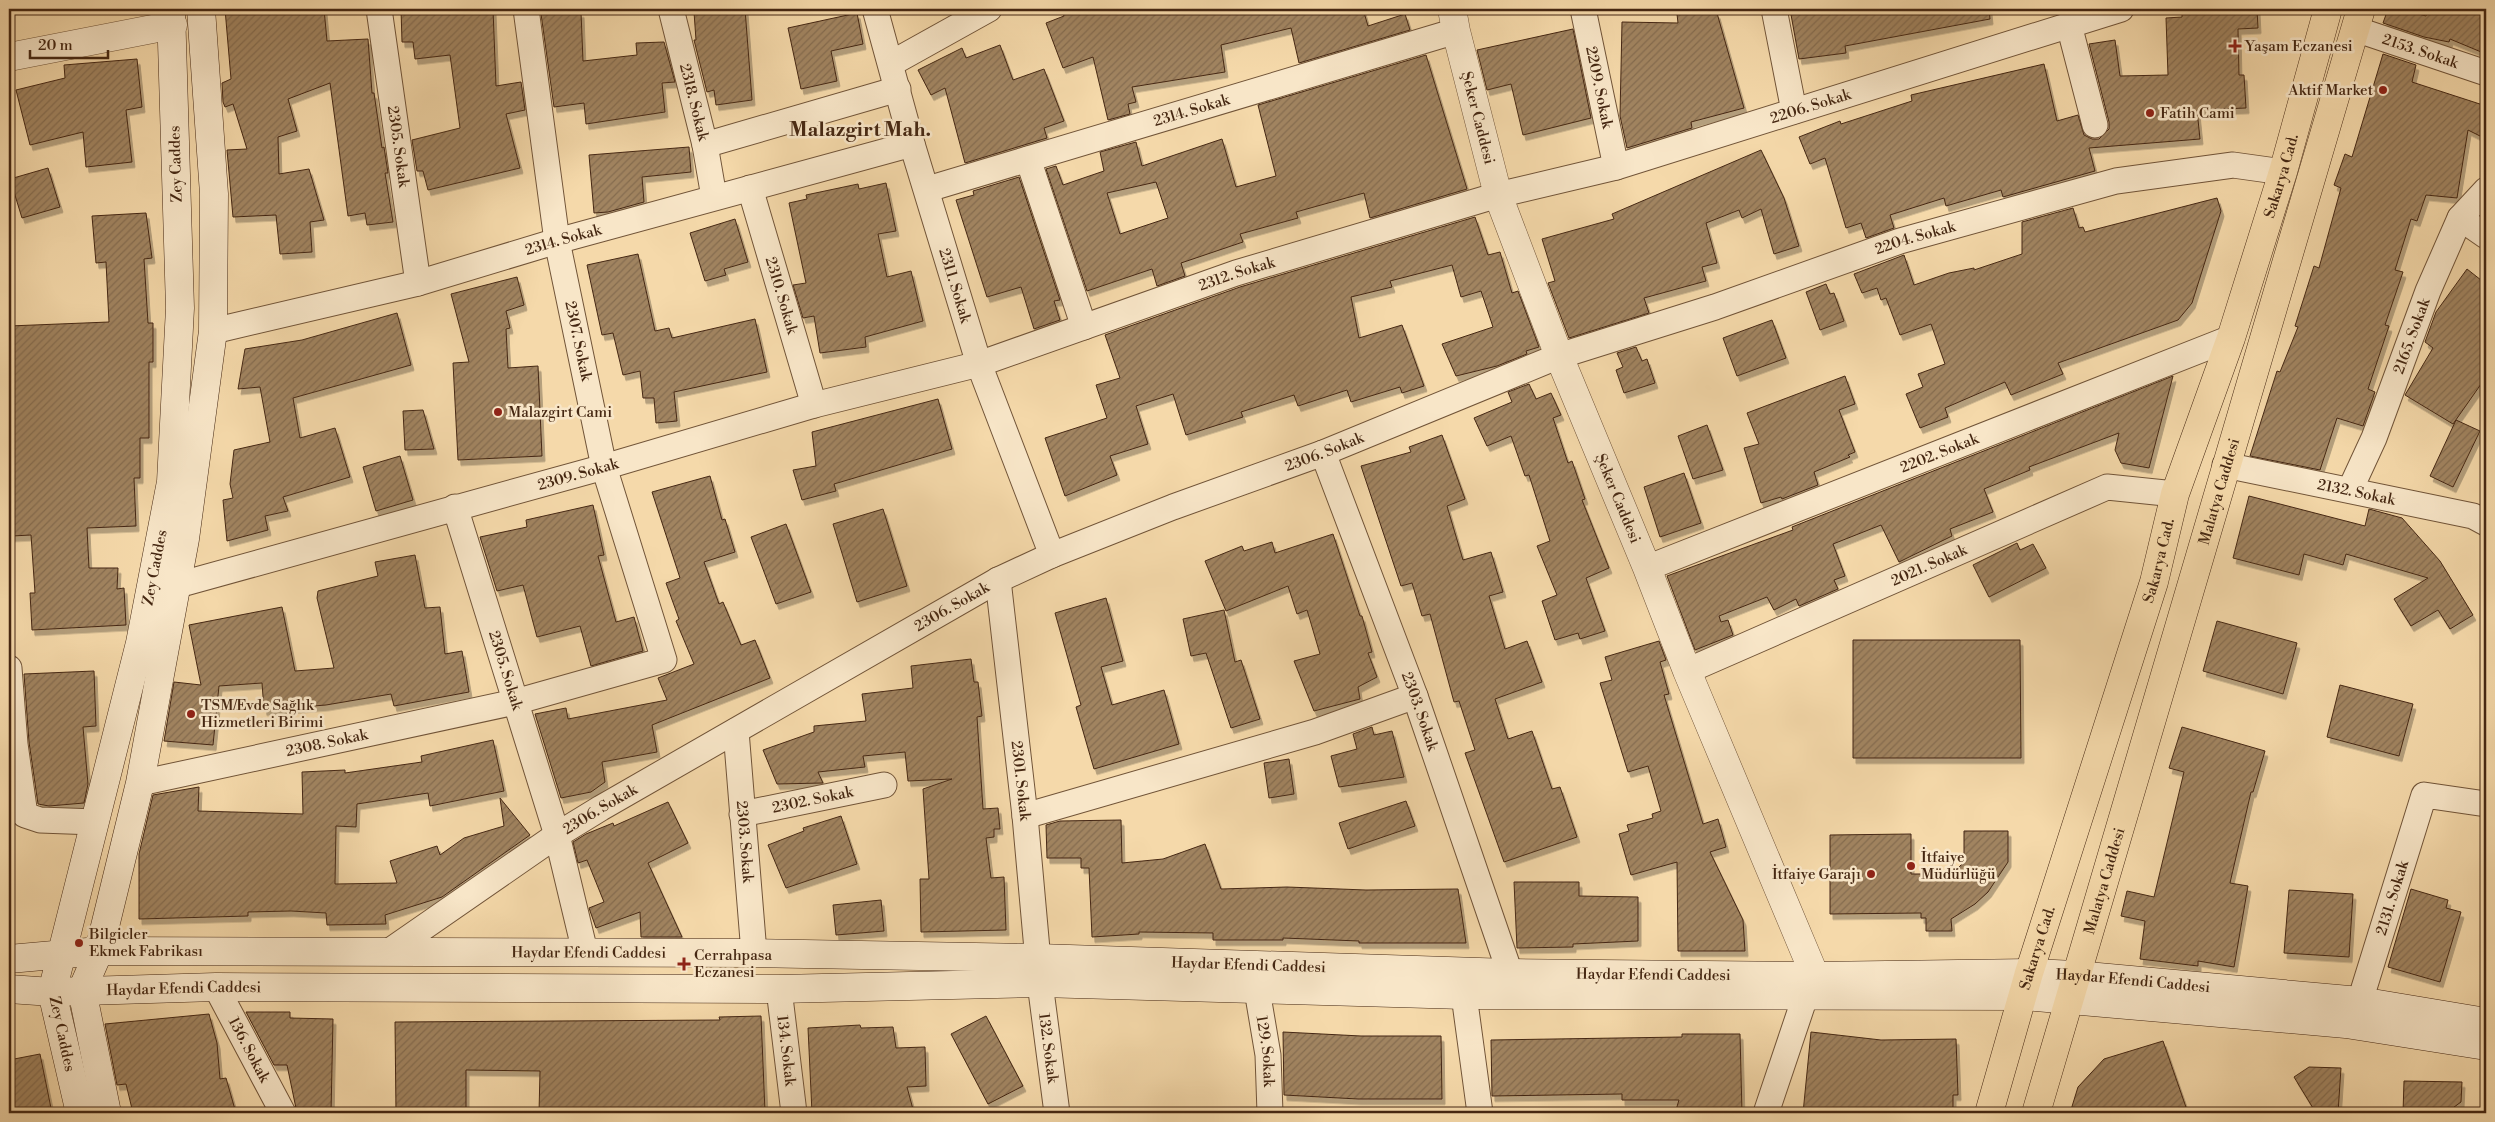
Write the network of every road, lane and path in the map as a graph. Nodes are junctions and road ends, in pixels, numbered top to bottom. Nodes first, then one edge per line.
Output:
1 (201, 9) edge
2 (379, 9) edge
3 (526, 9) edge
4 (671, 9) edge
5 (875, 9) edge
6 (989, 9) edge
7 (1583, 9) edge
8 (1774, 9) edge
9 (2121, 9) edge
10 (2328, 9) edge
11 (172, 17) edge
12 (2358, 19) edge
13 (1454, 20) edge
14 (2069, 25) junction
15 (9, 57) edge
16 (892, 63) junction
17 (2486, 73) edge
18 (898, 89) junction
19 (1794, 112) junction
20 (2095, 125) dead end
21 (912, 144) junction
22 (705, 145) junction
23 (1028, 159) junction
24 (1616, 167) junction
25 (2283, 172) junction
26 (750, 188) junction
27 (928, 189) junction
28 (2486, 190) edge
29 (1498, 194) junction
30 (714, 197) junction
31 (2460, 218) junction
32 (2486, 236) edge
33 (557, 241) junction
34 (418, 283) junction
35 (1084, 327) junction
36 (213, 331) junction
37 (2231, 338) junction
38 (1559, 356) junction
39 (979, 364) junction
40 (814, 405) junction
41 (1323, 453) junction
42 (2225, 465) junction
43 (604, 467) junction
44 (2350, 490) junction
45 (2175, 494) junction
46 (455, 507) junction
47 (2486, 523) edge
48 (1052, 555) junction
49 (1647, 568) junction
50 (998, 580) junction
51 (178, 585) junction
52 (9, 668) edge
53 (1687, 671) junction
54 (1415, 696) junction
55 (515, 702) junction
56 (736, 731) junction
57 (140, 783) junction
58 (884, 785) dead end
59 (2486, 804) edge
60 (742, 814) junction
61 (1025, 816) junction
62 (96, 822) junction
63 (556, 835) junction
64 (391, 950) junction
65 (98, 951) junction
66 (585, 952) junction
67 (754, 953) junction
68 (61, 955) junction
69 (9, 959) edge
70 (1039, 971) junction
71 (1510, 973) junction
72 (2026, 984) junction
73 (1810, 986) junction
74 (216, 987) junction
75 (2072, 987) junction
76 (9, 989) edge
77 (82, 990) junction
78 (779, 990) junction
79 (1257, 990) junction
80 (52, 992) junction
81 (1464, 995) junction
82 (2360, 1002) junction
83 (2486, 1022) edge
84 (2486, 1046) edge
85 (80, 1113) edge
86 (107, 1113) edge
87 (283, 1113) edge
88 (794, 1113) edge
89 (1057, 1113) edge
90 (1270, 1113) edge
91 (1480, 1113) edge
92 (1766, 1113) edge
93 (1989, 1113) edge
94 (2036, 1113) edge

1 - 36 main road, Zey Caddes
2 - 34 street, 2305. Sokak
3 - 33 street, 2307. Sokak
4 - 22 street, 2318. Sokak
5 - 16 street, 2311. Sokak
6 - 16 street
7 - 24 street, 2209. Sokak
8 - 19 street
9 - 14 street, 2206. Sokak
10 - 25 main road, Sakarya Cad.
11 - 15 main road
11 - 62 main road, Zey Caddes
12 - 17 street, 2153. Sokak
12 - 42 main road, Malatya Caddesi
13 - 23 street, 2314. Sokak
13 - 29 main road, Şeker Caddesi
14 - 19 street, 2206. Sokak
14 - 20 street
16 - 18 street, 2311. Sokak
18 - 21 street, 2311. Sokak
18 - 22 street
19 - 24 street, 2206. Sokak
21 - 26 street, 2314. Sokak
21 - 27 street, 2311. Sokak
22 - 30 street, 2318. Sokak
23 - 27 street, 2314. Sokak
23 - 35 street
24 - 29 street, 2206. Sokak
25 - 37 main road, Sakarya Cad.
25 - 38 street, 2204. Sokak
26 - 30 street, 2314. Sokak
26 - 40 street, 2310. Sokak
27 - 39 street, 2311. Sokak
28 - 31 street, 2165. Sokak
29 - 35 street, 2312. Sokak
29 - 38 main road, Şeker Caddesi
30 - 33 street, 2314. Sokak
31 - 32 street
31 - 44 street, 2165. Sokak
33 - 34 street, 2314. Sokak
33 - 43 street, 2307. Sokak
34 - 36 street, 2314. Sokak
35 - 39 street, 2312. Sokak
36 - 51 main road, Zey Caddes
37 - 45 main road, Sakarya Cad.
37 - 49 street, 2202. Sokak
38 - 41 street, 2306. Sokak
38 - 49 main road, Şeker Caddesi
39 - 40 street, 2309. Sokak
39 - 48 street, 2311. Sokak
40 - 43 street, 2309. Sokak
41 - 48 street, 2306. Sokak
41 - 54 street, 2303. Sokak
42 - 44 street, 2132. Sokak
42 - 75 main road, Malatya Caddesi
43 - 46 street, 2309. Sokak
43 - 55 street, 2307. Sokak
44 - 47 street, 2132. Sokak
45 - 53 street, 2021. Sokak
45 - 72 main road, Sakarya Cad.
46 - 51 street, 2309. Sokak
46 - 55 street, 2305. Sokak
48 - 50 street, 2306. Sokak
49 - 53 main road, Şeker Caddesi
50 - 56 street, 2306. Sokak
50 - 61 street, 2301. Sokak
51 - 57 main road, Zey Caddes
52 - 62 street
53 - 73 main road, Şeker Caddesi
54 - 61 street
54 - 71 street, 2303. Sokak
55 - 57 street, 2308. Sokak
55 - 63 street, 2305. Sokak
56 - 60 street, 2303. Sokak
56 - 63 street, 2306. Sokak
57 - 65 main road, Zey Caddes
58 - 60 street, 2302. Sokak
59 - 82 street, 2131. Sokak
60 - 67 street, 2303. Sokak
61 - 70 street, 2301. Sokak
62 - 68 main road, Zey Caddes
63 - 64 street, 2306. Sokak
63 - 66 street, 2305. Sokak
64 - 65 main road, Haydar Efendi Caddesi
64 - 66 main road, Haydar Efendi Caddesi
65 - 68 main road, Haydar Efendi Caddesi
65 - 77 main road, Zey Caddes
66 - 67 main road, Haydar Efendi Caddesi
67 - 70 main road, Haydar Efendi Caddesi
68 - 69 main road, Haydar Efendi Caddesi
68 - 80 main road, Zey Caddes
70 - 71 main road, Haydar Efendi Caddesi
70 - 78 main road, Haydar Efendi Caddesi
70 - 79 main road, Haydar Efendi Caddesi
70 - 89 street, 132. Sokak
71 - 73 main road, Haydar Efendi Caddesi
72 - 73 main road, Haydar Efendi Caddesi
72 - 75 main road, Haydar Efendi Caddesi
72 - 93 main road, Sakarya Cad.
73 - 81 main road, Haydar Efendi Caddesi
73 - 92 street
74 - 77 main road, Haydar Efendi Caddesi
74 - 78 main road, Haydar Efendi Caddesi
74 - 87 street, 136. Sokak
75 - 82 main road, Haydar Efendi Caddesi
75 - 84 main road, Haydar Efendi Caddesi
75 - 94 main road
76 - 80 main road, Haydar Efendi Caddesi
77 - 80 main road, Haydar Efendi Caddesi
77 - 86 main road, Zey Caddes
78 - 88 street, 134. Sokak
79 - 81 main road, Haydar Efendi Caddesi
79 - 90 street, 129. Sokak
80 - 85 main road, Zey Caddes
81 - 91 street
82 - 83 main road, Haydar Efendi Caddesi

